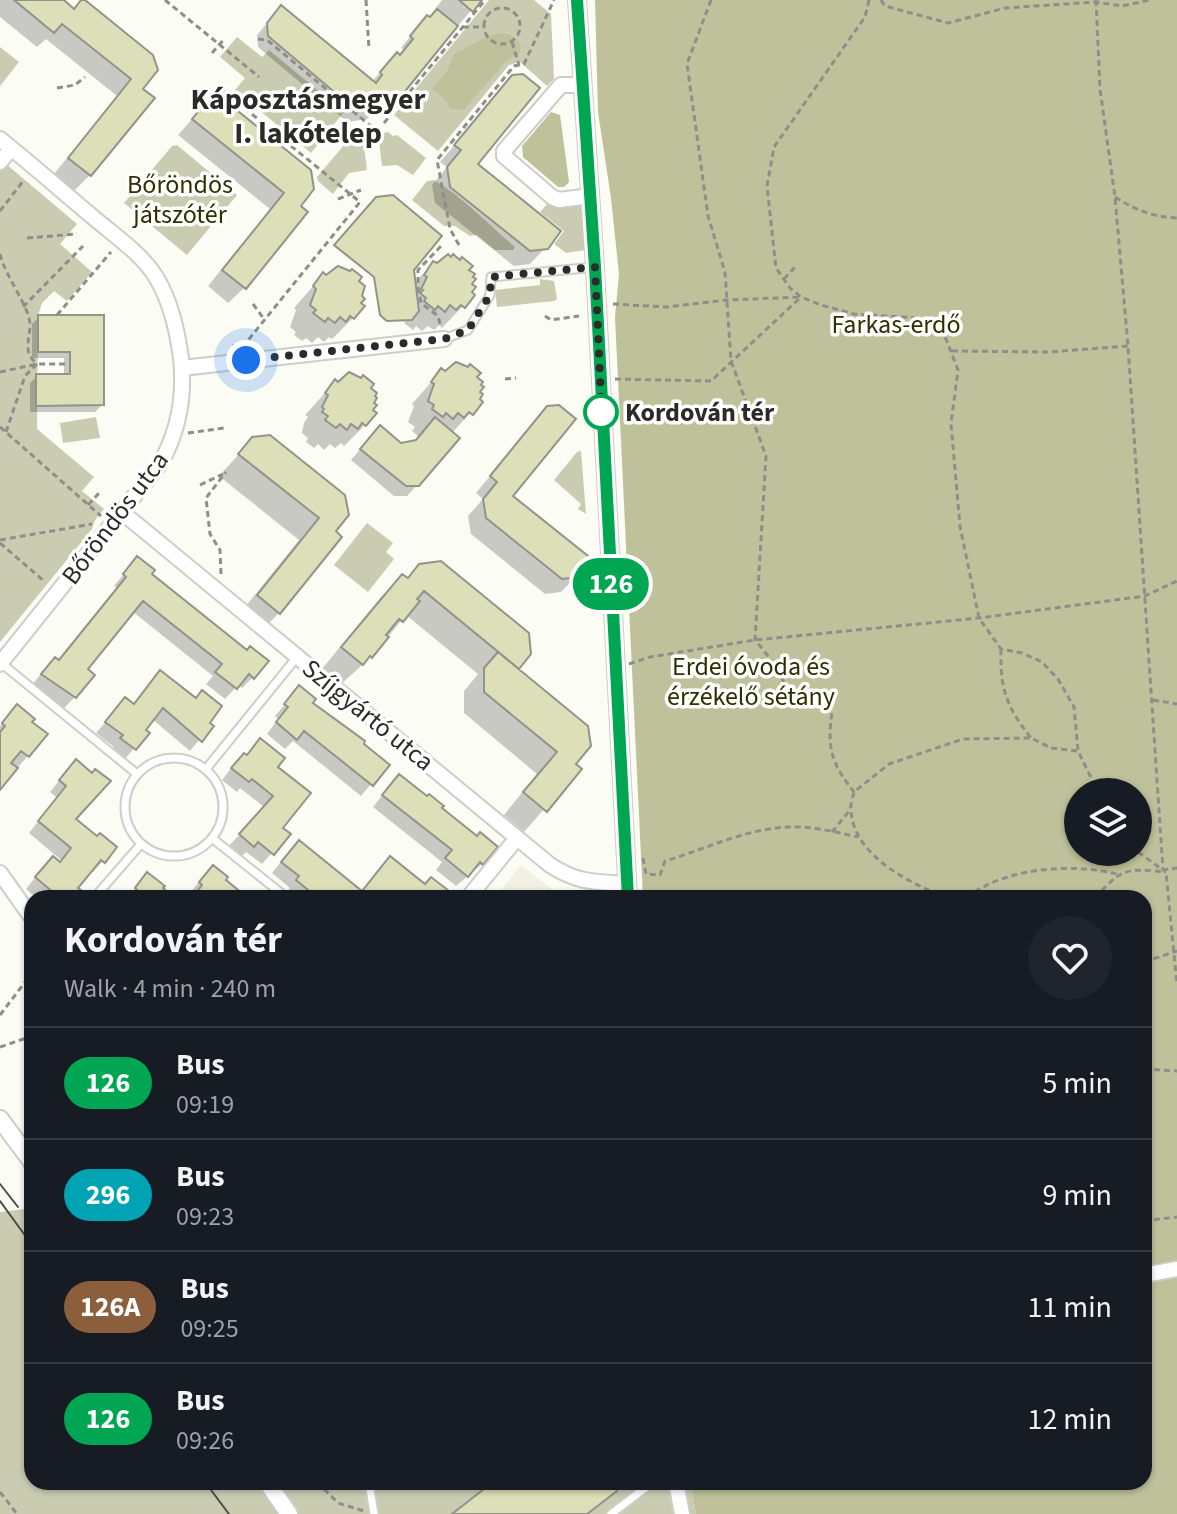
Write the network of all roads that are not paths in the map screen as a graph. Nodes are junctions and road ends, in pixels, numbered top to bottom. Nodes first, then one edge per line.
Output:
1 (577, 0) edge
2 (582, 85) junction
3 (6, 144) edge
4 (0, 162) edge
5 (590, 196) junction
6 (595, 267) junction
7 (444, 339) joint
8 (182, 368) junction
9 (123, 513) junction
10 (297, 657) junction
11 (0, 663) edge
12 (206, 769) junction
13 (137, 774) junction
14 (212, 838) junction
15 (517, 838) junction
16 (141, 844) junction
17 (0, 873) edge
18 (101, 890) edge
19 (277, 890) edge
20 (475, 890) edge
21 (623, 890) edge
22 (628, 890) edge
23 (24, 907) edge
24 (0, 1119) edge
25 (24, 1151) edge
26 (1177, 1269) edge
27 (1152, 1274) edge
28 (272, 1490) edge
29 (370, 1490) edge
30 (642, 1490) edge
31 (678, 1490) edge
32 (289, 1514) edge
33 (374, 1514) edge
34 (611, 1514) edge
35 (682, 1514) edge

1 - 2 street
2 - 5 street
2 - 5 street
3 - 4 street
3 - 8 street, Bőröndös utca
5 - 6 street
6 - 7 lane
6 - 22 street
7 - 8 street
8 - 9 street, Bőröndös utca
9 - 10 street, Szíjgyártó utca
9 - 11 street, Bőröndös utca
10 - 12 lane
10 - 15 street, Szíjgyártó utca
11 - 13 lane
12 - 13 lane
12 - 14 lane
13 - 16 lane
14 - 16 lane
14 - 19 lane
15 - 20 street
15 - 21 street, Szíjgyártó utca
16 - 18 lane
17 - 23 street
24 - 25 street
26 - 27 street
28 - 32 street
29 - 33 lane
30 - 34 lane
31 - 35 street

